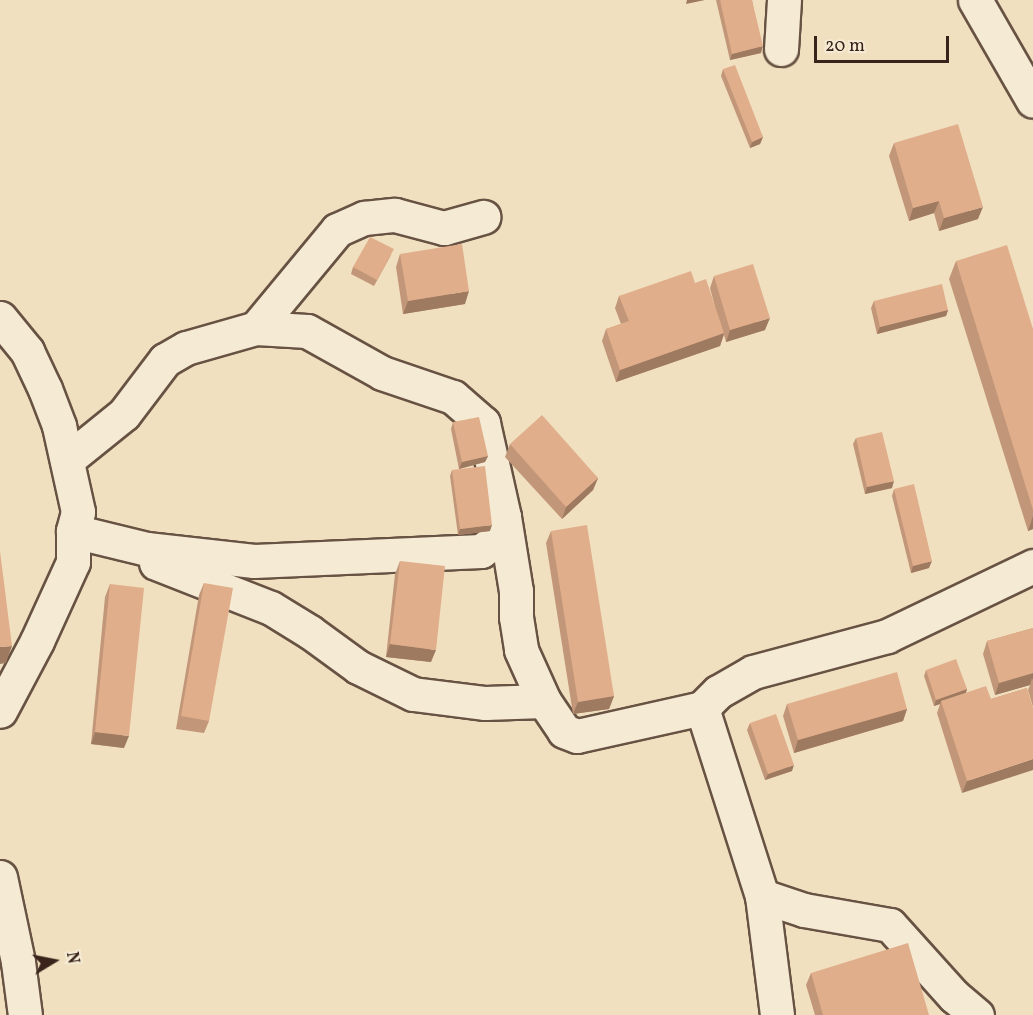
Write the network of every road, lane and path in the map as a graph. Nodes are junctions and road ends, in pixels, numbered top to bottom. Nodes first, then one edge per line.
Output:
1 (784, 0) edge
2 (975, 0) edge
3 (781, 49) dead end
4 (1033, 101) edge
5 (483, 216) dead end
6 (0, 318) edge
7 (256, 328) junction
8 (67, 460) junction
9 (504, 517) junction
10 (73, 531) junction
11 (1033, 566) edge
12 (544, 701) junction
13 (702, 708) junction
14 (0, 711) edge
15 (0, 877) edge
16 (762, 896) junction
17 (25, 1015) edge
18 (777, 1015) edge
19 (977, 1015) edge

1 - 3 street
2 - 4 street
5 - 7 street
6 - 8 street
7 - 8 street
7 - 9 street
8 - 10 street
9 - 10 street
9 - 12 street
10 - 12 street
10 - 14 street
11 - 13 street
12 - 13 street
13 - 16 street
15 - 17 street
16 - 18 street
16 - 19 street

